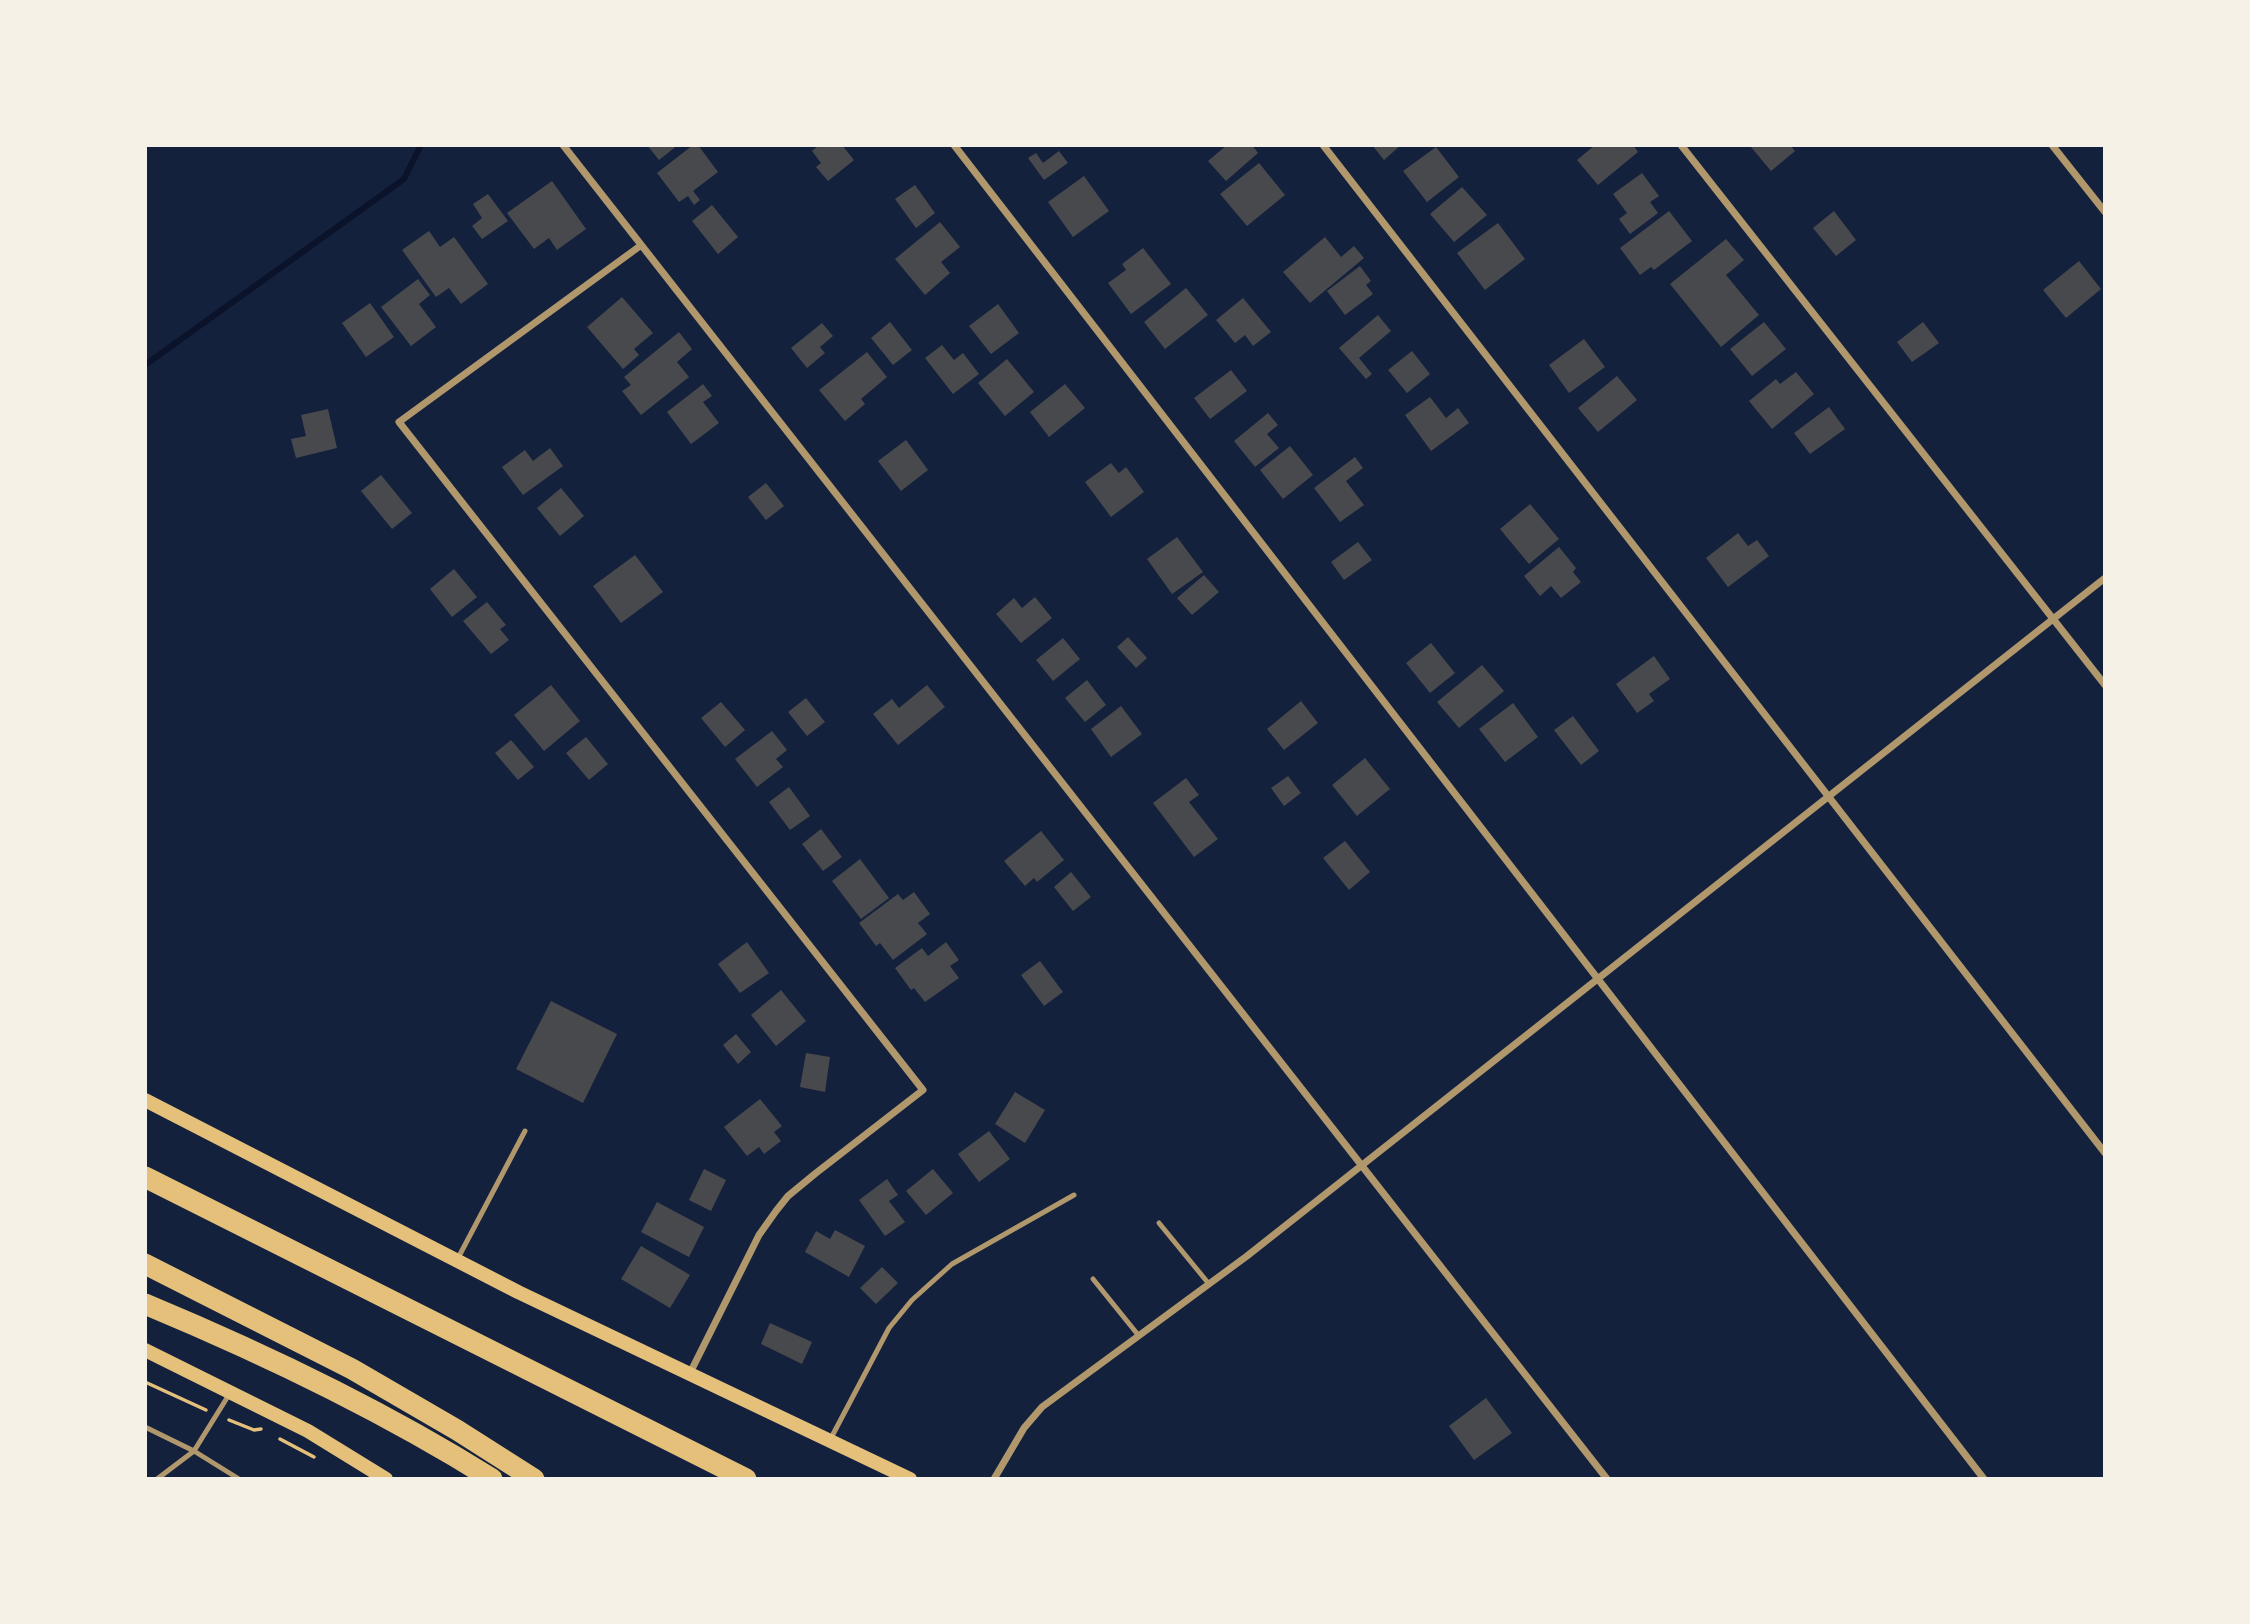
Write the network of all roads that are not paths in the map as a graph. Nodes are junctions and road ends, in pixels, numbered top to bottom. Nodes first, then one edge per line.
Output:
1 (563, 145) edge
2 (954, 145) edge
3 (1323, 145) edge
4 (1681, 145) edge
5 (2052, 145) edge
6 (2105, 212) edge
7 (640, 246) junction
8 (2105, 578) edge
9 (2053, 619) junction
10 (2105, 685) edge
11 (1828, 797) junction
12 (1598, 979) junction
13 (145, 1100) edge
14 (525, 1131) dead end
15 (2105, 1153) edge
16 (1362, 1165) junction
17 (145, 1177) edge
18 (1074, 1195) dead end
19 (1160, 1223) dead end
20 (457, 1260) junction
21 (145, 1264) edge
22 (1093, 1279) dead end
23 (1209, 1284) junction
24 (145, 1304) edge
25 (1139, 1336) junction
26 (145, 1350) edge
27 (691, 1373) junction
28 (230, 1392) junction
29 (145, 1427) edge
30 (830, 1440) junction
31 (194, 1451) junction
32 (157, 1479) edge
33 (239, 1479) edge
34 (386, 1479) edge
35 (492, 1479) edge
36 (534, 1479) edge
37 (746, 1479) edge
38 (910, 1479) edge
39 (994, 1479) edge
40 (1607, 1479) edge
41 (1984, 1479) edge

1 - 7 street
2 - 12 street
3 - 11 street
4 - 9 street
5 - 6 street
7 - 16 street
7 - 27 street
8 - 9 street
9 - 10 street
9 - 11 street
11 - 12 street
11 - 15 street
12 - 16 street
12 - 41 street
13 - 20 main road
14 - 20 lane
16 - 23 street
16 - 40 street
17 - 37 highway
18 - 30 lane
19 - 23 lane
20 - 27 main road
21 - 36 highway
22 - 25 lane
23 - 25 street
24 - 35 highway
25 - 39 street
26 - 28 main road
27 - 30 main road
28 - 31 lane
28 - 34 main road
29 - 31 lane
30 - 38 main road
31 - 32 lane
31 - 33 lane

